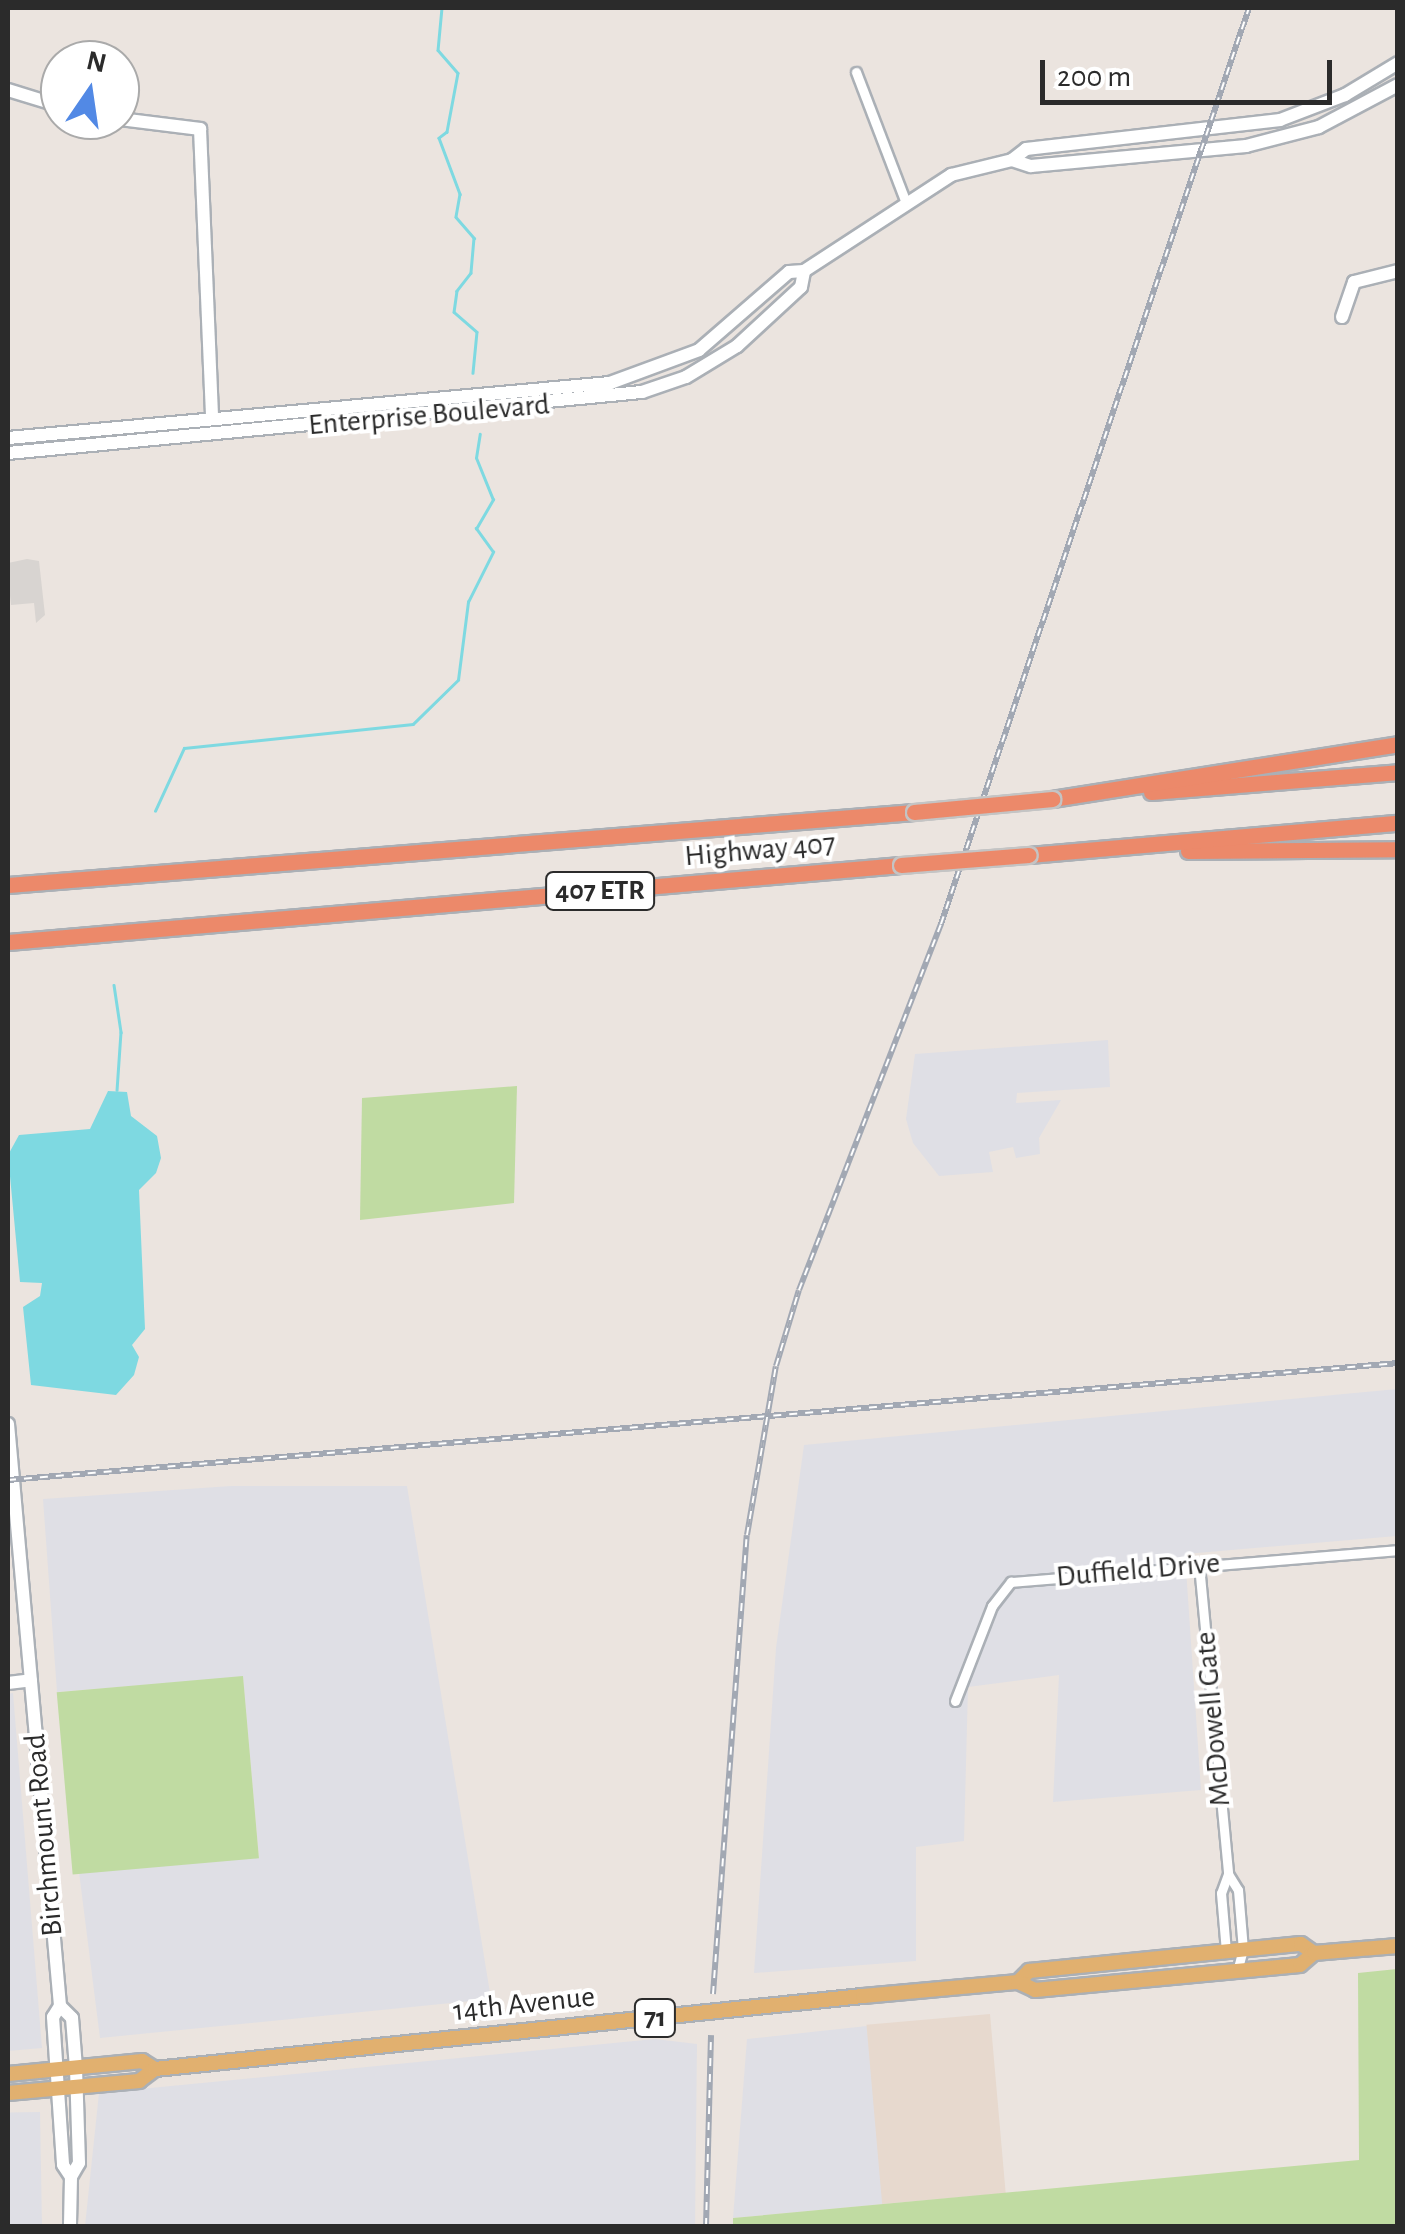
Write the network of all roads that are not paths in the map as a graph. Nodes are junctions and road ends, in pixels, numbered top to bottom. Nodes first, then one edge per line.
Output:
1 (1398, 62) edge
2 (856, 72) dead end
3 (1398, 85) edge
4 (8, 90) edge
5 (40, 100) edge
6 (140, 122) edge
7 (1012, 160) junction
8 (905, 200) junction
9 (804, 271) junction
10 (1398, 272) edge
11 (1342, 317) dead end
12 (212, 417) junction
13 (214, 434) junction
14 (8, 438) edge
15 (8, 452) edge
16 (1398, 744) edge
17 (1398, 772) edge
18 (1052, 800) junction
19 (1398, 823) edge
20 (1398, 848) edge
21 (1030, 855) junction
22 (11, 884) edge
23 (12, 942) edge
24 (8, 1424) edge
25 (1398, 1550) edge
26 (1199, 1565) junction
27 (31, 1680) junction
28 (8, 1683) edge
29 (954, 1701) dead end
30 (1228, 1874) junction
31 (1398, 1946) edge
32 (1243, 1949) junction
33 (1226, 1951) junction
34 (1314, 1952) junction
35 (1237, 1971) junction
36 (1018, 1982) junction
37 (60, 2006) junction
38 (76, 2068) junction
39 (155, 2068) junction
40 (58, 2070) junction
41 (8, 2074) edge
42 (77, 2089) junction
43 (60, 2090) junction
44 (8, 2093) edge
45 (71, 2177) junction
46 (70, 2226) edge

1 - 7 main road, Enterprise Boulevard
2 - 8 street
3 - 7 main road, Enterprise Boulevard
4 - 5 main road
6 - 12 main road
7 - 8 main road, Enterprise Boulevard
8 - 9 main road, Enterprise Boulevard
9 - 12 main road, Enterprise Boulevard
9 - 13 main road, Enterprise Boulevard
10 - 11 main road
12 - 13 street
12 - 14 main road, Enterprise Boulevard
13 - 15 main road, Enterprise Boulevard
16 - 18 highway
17 - 18 highway, Highway 407 / 407 ETR
18 - 22 highway, Highway 407 / 407 ETR, bridge
19 - 21 highway, Highway 407 / 407 ETR
20 - 21 highway
21 - 23 highway, Highway 407 / 407 ETR, bridge
24 - 27 main road, Birchmount Road
25 - 26 street, Duffield Drive
26 - 29 street, Duffield Drive
26 - 30 street, McDowell Gate
27 - 28 main road
27 - 37 main road, Birchmount Road
30 - 32 street, McDowell Gate
30 - 33 street, McDowell Gate
31 - 34 main road, 14th Avenue / 71
32 - 33 main road, 14th Avenue / 71
32 - 34 main road, 14th Avenue / 71
32 - 35 street, McDowell Gate
33 - 36 main road, 14th Avenue / 71
34 - 35 main road, 14th Avenue / 71
35 - 36 main road, 14th Avenue / 71
36 - 39 main road, 14th Avenue / 71
37 - 38 main road, Birchmount Road
37 - 40 main road, Birchmount Road
38 - 39 main road, 14th Avenue / 71
38 - 40 main road, 14th Avenue / 71
38 - 42 main road, Birchmount Road
39 - 42 main road, 14th Avenue / 71
40 - 41 main road, 14th Avenue / 71
40 - 43 main road, Birchmount Road
42 - 43 main road, 14th Avenue / 71
42 - 45 main road, Birchmount Road
43 - 44 main road, 14th Avenue / 71
43 - 45 main road, Birchmount Road
45 - 46 main road, Birchmount Road

